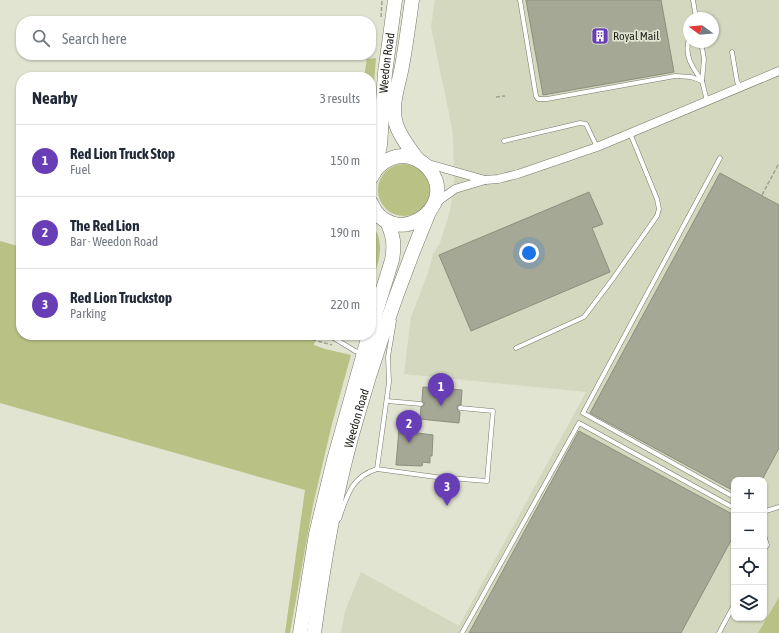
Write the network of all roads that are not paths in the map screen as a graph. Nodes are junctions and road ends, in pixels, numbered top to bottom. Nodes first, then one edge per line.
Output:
1 (395, 0) edge
2 (412, 0) edge
3 (520, 0) edge
4 (693, 0) edge
5 (694, 12) edge
6 (687, 48) edge
7 (702, 48) edge
8 (732, 52) dead end
9 (779, 71) edge
10 (702, 81) junction
11 (740, 87) junction
12 (707, 101) junction
13 (630, 133) junction
14 (504, 141) dead end
15 (597, 147) junction
16 (720, 158) dead end
17 (376, 160) edge
18 (419, 161) junction
19 (376, 171) edge
20 (485, 180) junction
21 (432, 208) junction
22 (376, 211) edge
23 (387, 220) junction
24 (406, 268) junction
25 (376, 312) edge
26 (396, 312) dead end
27 (395, 319) dead end
28 (337, 340) edge
29 (367, 340) edge
30 (516, 348) dead end
31 (363, 354) junction
32 (387, 401) junction
33 (421, 404) dead end
34 (460, 408) dead end
35 (377, 470) junction
36 (731, 495) edge
37 (731, 506) edge
38 (779, 507) edge
39 (767, 510) edge
40 (338, 522) dead end
41 (336, 529) dead end
42 (326, 556) junction
43 (731, 611) edge
44 (300, 633) edge
45 (314, 633) edge
46 (462, 633) edge
47 (719, 633) edge

1 - 17 highway, Weedon Road
2 - 18 highway, Weedon Road
3 - 10 lane
4 - 5 lane
6 - 10 lane
7 - 10 lane
8 - 11 lane
9 - 11 street
10 - 12 lane
11 - 12 street
12 - 13 street
13 - 15 street
13 - 30 lane
14 - 15 lane
15 - 20 street
16 - 36 lane
18 - 19 highway
18 - 20 street
18 - 21 highway, Weedon Road
20 - 21 street
21 - 23 highway
21 - 24 highway, Weedon Road
22 - 23 highway
23 - 25 highway
24 - 26 lane
24 - 42 highway, Weedon Road
27 - 32 lane
28 - 31 lane
29 - 31 highway, Weedon Road
31 - 44 highway, Weedon Road
32 - 33 lane
32 - 35 lane
34 - 35 lane
35 - 40 lane
37 - 46 lane
38 - 39 lane
41 - 42 lane
42 - 45 highway, Weedon Road
43 - 47 lane

